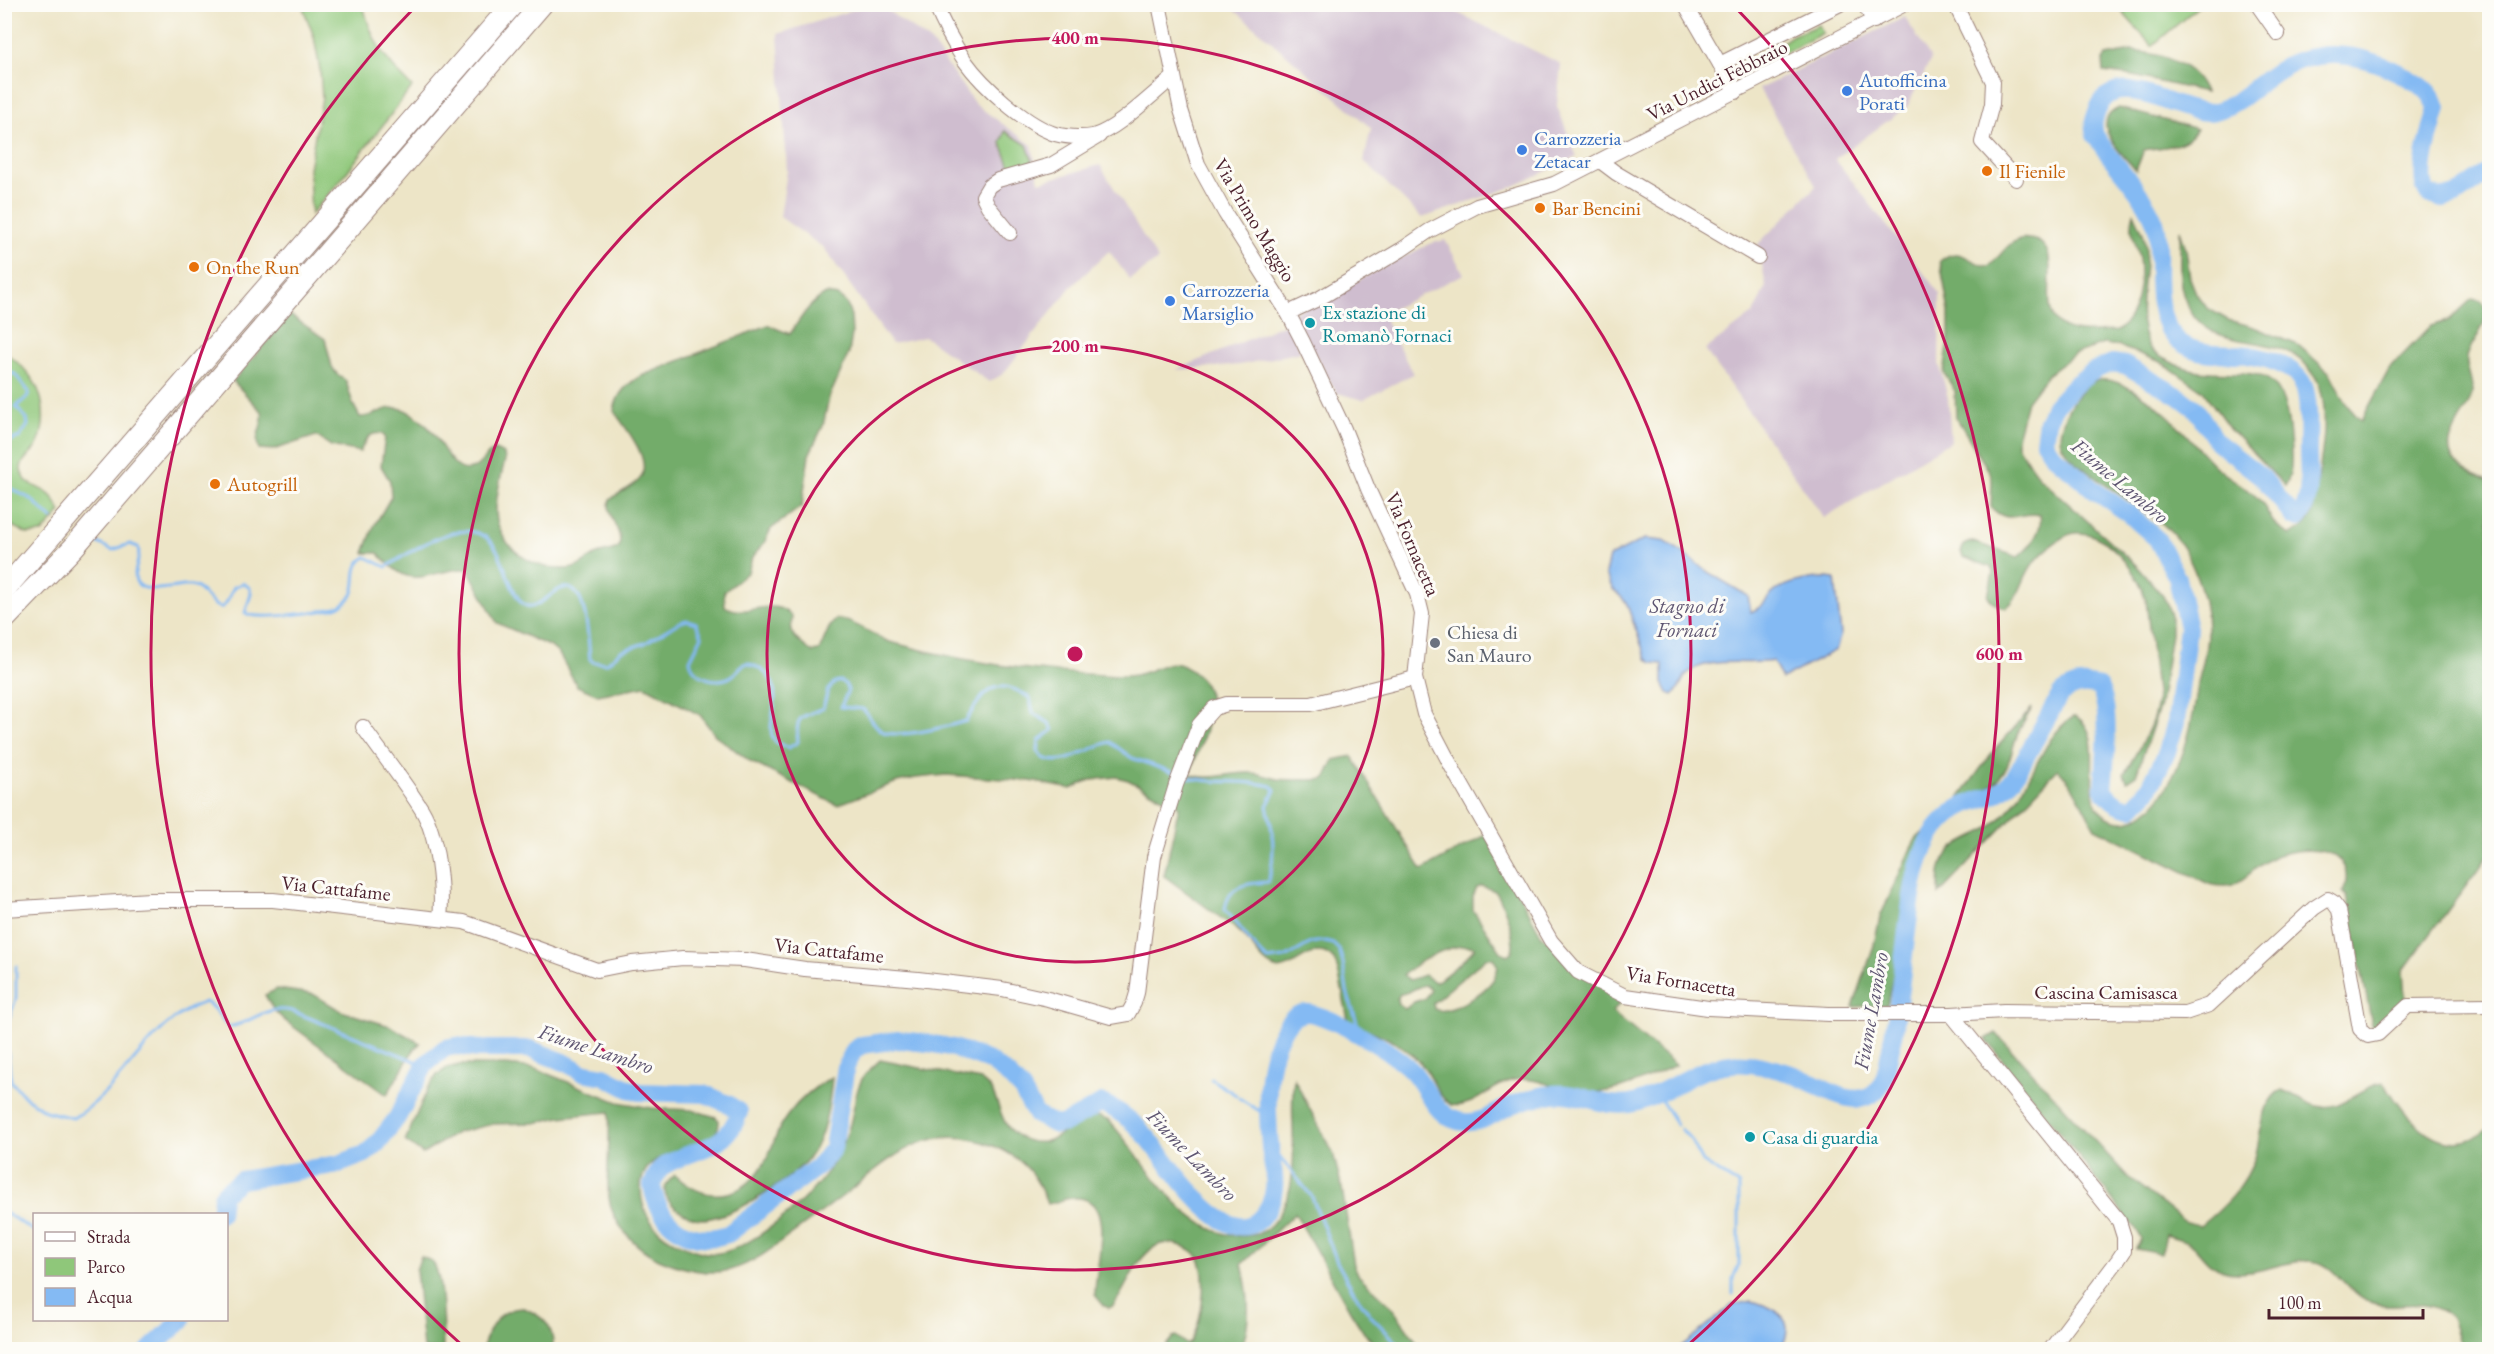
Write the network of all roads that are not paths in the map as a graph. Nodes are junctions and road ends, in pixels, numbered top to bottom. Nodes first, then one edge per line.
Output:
1 (513, 4) edge
2 (542, 4) edge
3 (549, 4) edge
4 (935, 4) edge
5 (1159, 4) edge
6 (1685, 4) edge
7 (1840, 4) edge
8 (1864, 4) edge
9 (1905, 4) edge
10 (1955, 4) edge
11 (2258, 4) edge
12 (1874, 21) junction
13 (2278, 34) dead end
14 (491, 64) junction
15 (1720, 64) junction
16 (1174, 77) junction
17 (1736, 92) junction
18 (1108, 130) junction
19 (1053, 134) junction
20 (1600, 161) junction
21 (1052, 165) junction
22 (2016, 179) dead end
23 (1010, 233) dead end
24 (1758, 257) dead end
25 (1288, 313) junction
26 (4, 590) edge
27 (4, 621) edge
28 (1415, 678) junction
29 (363, 727) dead end
30 (4, 909) edge
31 (440, 919) junction
32 (2490, 1005) edge
33 (1951, 1014) junction
34 (2050, 1350) edge

1 - 26 highway
2 - 14 highway
3 - 14 highway
4 - 19 street
5 - 16 street, Via Primo Maggio
6 - 15 street
7 - 15 street
8 - 12 street
9 - 12 street, Via Undici Febbraio
10 - 22 street
11 - 13 street
12 - 17 street, Via Undici Febbraio
14 - 27 highway
15 - 17 street
16 - 18 street
16 - 25 street, Via Primo Maggio
17 - 20 street, Via Undici Febbraio
18 - 19 street
18 - 21 street
19 - 21 street
20 - 24 street
20 - 25 street, Via Undici Febbraio
21 - 23 street
25 - 28 street, Via Fornacetta
28 - 31 street, Via Cattafame
28 - 33 street, Via Fornacetta
29 - 31 street
30 - 31 street, Via Cattafame
32 - 33 street, Cascina Camisasca
33 - 34 street

